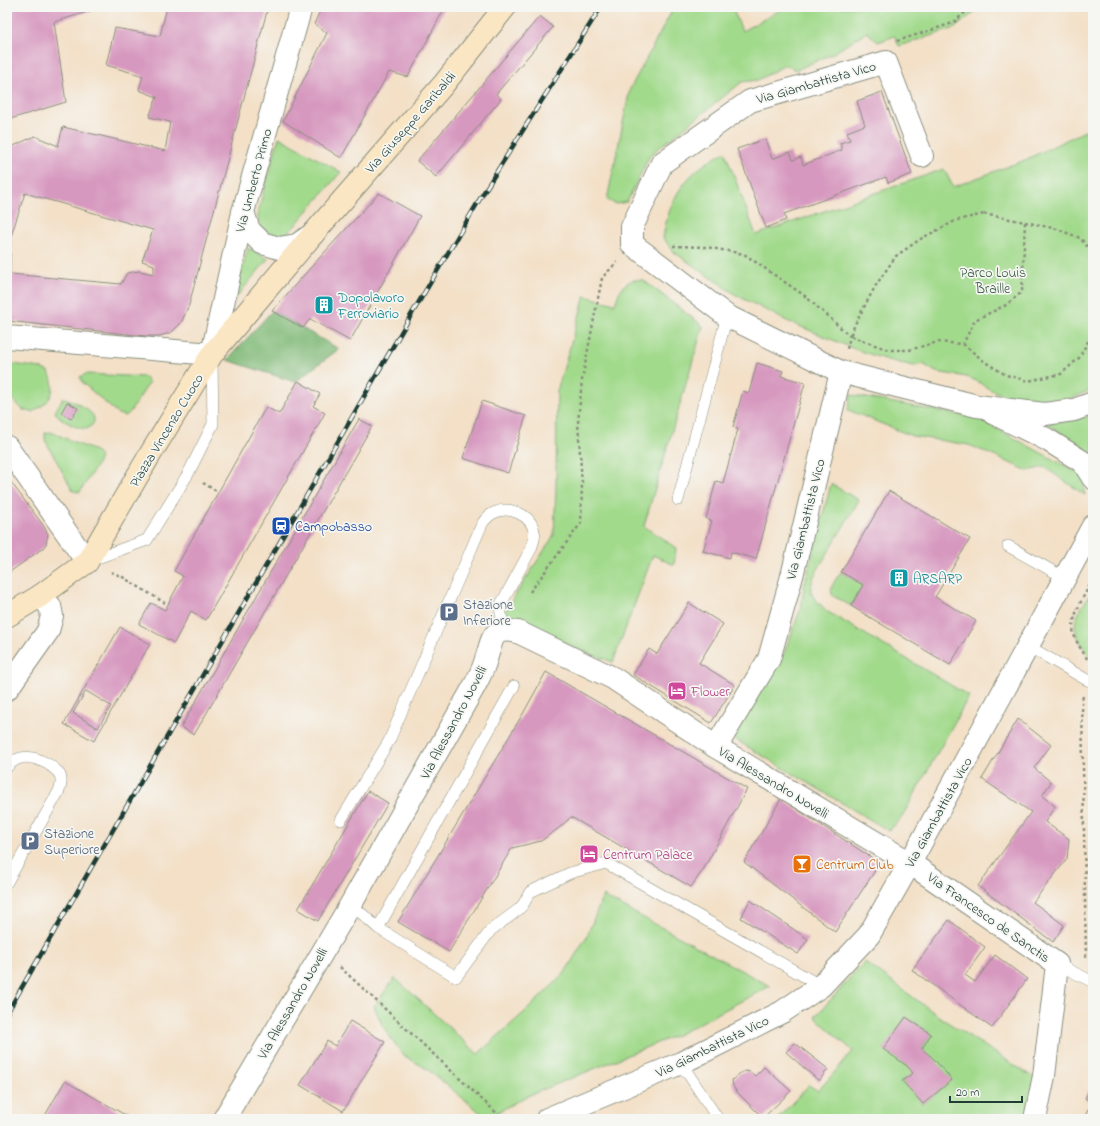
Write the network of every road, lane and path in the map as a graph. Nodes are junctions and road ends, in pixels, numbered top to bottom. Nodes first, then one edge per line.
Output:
1 (301, 7) edge
2 (505, 7) edge
3 (971, 7) edge
4 (886, 62) junction
5 (922, 156) dead end
6 (243, 212) junction
7 (1026, 222) junction
8 (313, 234) junction
9 (632, 244) junction
10 (667, 245) dead end
11 (1093, 253) edge
12 (727, 316) junction
13 (1093, 328) edge
14 (850, 336) junction
15 (7, 337) edge
16 (963, 344) junction
17 (212, 354) junction
18 (840, 372) junction
19 (1093, 403) edge
20 (977, 406) junction
21 (7, 447) edge
22 (1093, 478) edge
23 (678, 500) dead end
24 (1093, 526) edge
25 (1008, 546) dead end
26 (87, 562) junction
27 (1065, 578) junction
28 (1093, 579) edge
29 (40, 596) junction
30 (526, 597) dead end
31 (165, 603) dead end
32 (7, 616) edge
33 (503, 630) junction
34 (1028, 646) junction
35 (1090, 680) edge
36 (514, 686) dead end
37 (7, 689) edge
38 (716, 747) junction
39 (7, 767) edge
40 (341, 820) dead end
41 (910, 862) junction
42 (7, 882) edge
43 (351, 904) junction
44 (378, 928) junction
45 (323, 951) junction
46 (1086, 952) dead end
47 (1057, 964) junction
48 (1093, 982) edge
49 (821, 986) junction
50 (681, 1063) junction
51 (224, 1119) edge
52 (503, 1119) edge
53 (547, 1119) edge
54 (718, 1119) edge
55 (1035, 1119) edge

1 - 6 street, Via Umberto Primo
2 - 8 main road, Via Giuseppe Garibaldi
3 - 4 path
4 - 5 street, Via Giambattista Vico
4 - 9 street, Via Giambattista Vico
6 - 8 street, Via Giuseppe Garibaldi
6 - 17 street, Via Umberto Primo
7 - 11 path
7 - 14 path
7 - 16 path
8 - 17 main road, Via Giuseppe Garibaldi
9 - 12 street
9 - 30 path
10 - 14 path
12 - 18 street
12 - 23 lane
13 - 16 path
14 - 16 path
14 - 18 path
15 - 17 street, Piazza Vincenzo Cuoco
17 - 26 main road, Piazza Vincenzo Cuoco
17 - 26 lane
18 - 20 street
18 - 38 street, Via Giambattista Vico
19 - 20 street
20 - 22 street
21 - 26 street
24 - 27 street, Via Giambattista Vico
25 - 27 lane
26 - 29 main road
26 - 31 path
27 - 34 street, Via Giambattista Vico
28 - 35 path
29 - 32 main road
29 - 37 street
33 - 38 street, Via Alessandro Novelli
33 - 40 lane
33 - 43 street, Via Alessandro Novelli
34 - 35 lane
34 - 41 street, Via Giambattista Vico
35 - 46 path
36 - 44 lane
38 - 41 street, Via Alessandro Novelli
39 - 42 lane
41 - 47 street, Via Francesco de Sanctis
41 - 49 street, Via Giambattista Vico
43 - 44 lane
43 - 45 street, Via Alessandro Novelli
44 - 49 lane
45 - 51 street, Via Alessandro Novelli
45 - 52 path
47 - 48 lane
47 - 55 street, Via Francesco de Sanctis
49 - 50 street, Via Giambattista Vico
50 - 53 street, Via Giambattista Vico
50 - 54 lane

